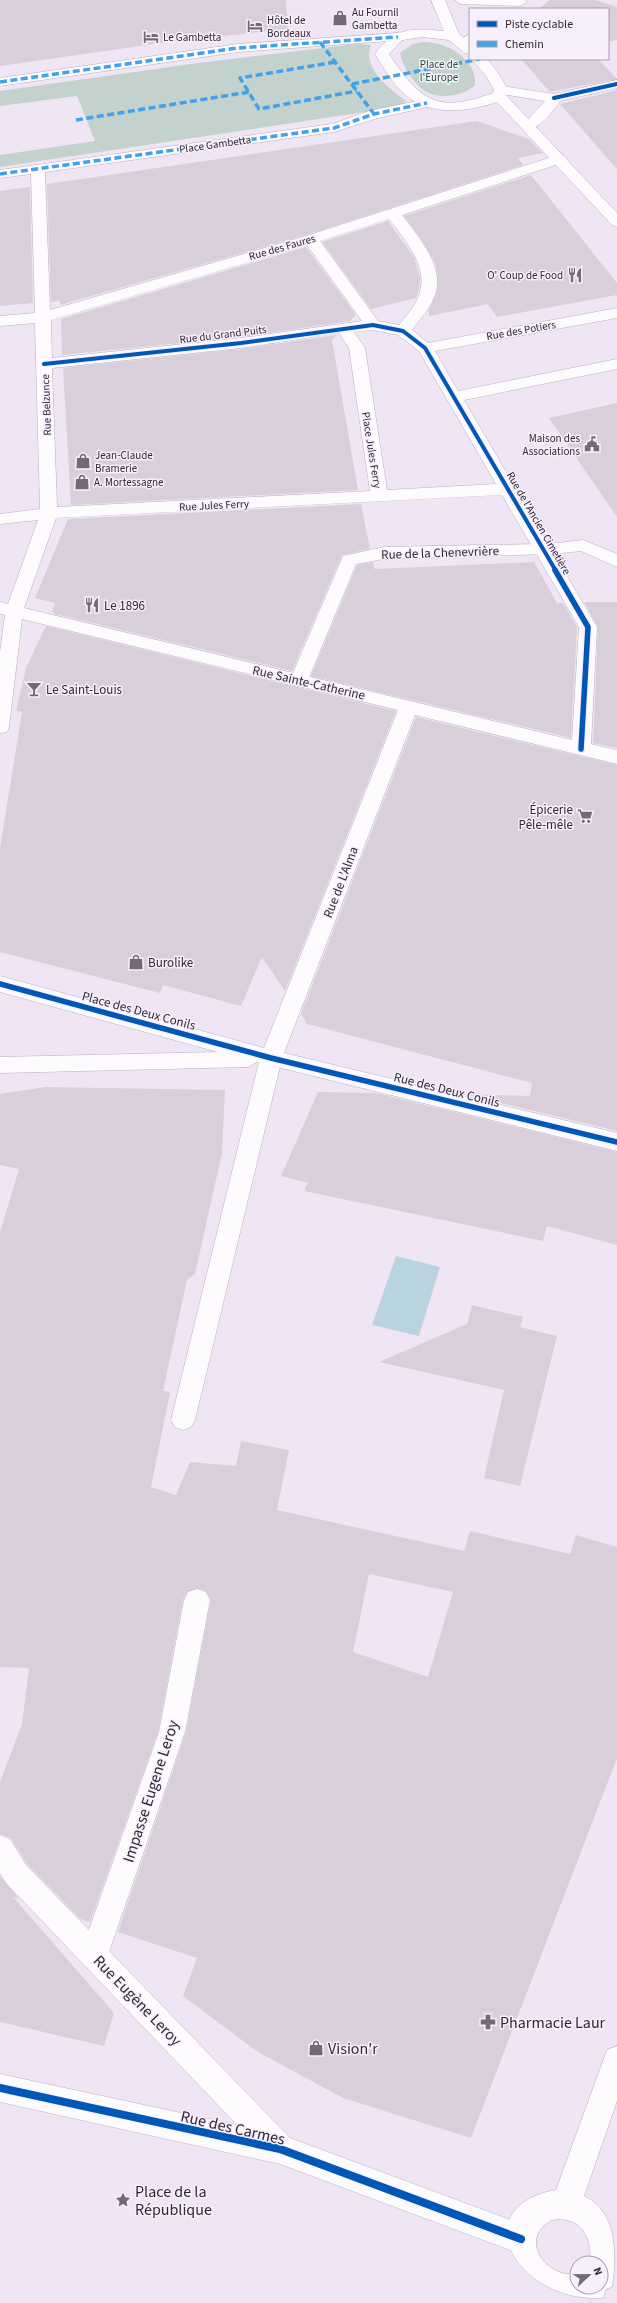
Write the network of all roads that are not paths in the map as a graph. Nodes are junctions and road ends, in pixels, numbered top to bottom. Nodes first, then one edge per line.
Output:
1 (438, 0) edge
2 (461, 0) edge
3 (518, 4) edge
4 (398, 38) junction
5 (464, 41) edge
6 (480, 60) edge
7 (0, 82) edge
8 (617, 84) edge
9 (500, 93) junction
10 (554, 98) junction
11 (427, 103) junction
12 (473, 106) junction
13 (529, 126) junction
14 (560, 159) junction
15 (38, 169) junction
16 (0, 174) edge
17 (393, 213) junction
18 (617, 222) edge
19 (311, 239) junction
20 (617, 313) edge
21 (43, 317) junction
22 (0, 321) edge
23 (373, 325) junction
24 (343, 328) junction
25 (403, 331) junction
26 (425, 348) junction
27 (44, 364) junction
28 (617, 364) edge
29 (454, 397) junction
30 (507, 489) junction
31 (379, 496) junction
32 (49, 513) junction
33 (0, 519) edge
34 (543, 550) junction
35 (617, 561) edge
36 (7, 610) edge
37 (299, 680) junction
38 (409, 706) junction
39 (0, 727) edge
40 (581, 749) junction
41 (617, 757) edge
42 (0, 984) edge
43 (271, 1058) junction
44 (0, 1065) edge
45 (617, 1142) edge
46 (183, 1420) dead end
47 (197, 1600) dead end
48 (0, 1848) edge
49 (94, 1955) junction
50 (617, 2060) edge
51 (0, 2088) edge
52 (280, 2149) junction
53 (566, 2204) junction
54 (521, 2239) junction
55 (607, 2255) edge
56 (578, 2295) edge
57 (539, 2296) edge

1 - 5 street
2 - 3 street
4 - 5 street
4 - 7 street
4 - 11 street
6 - 9 street
8 - 10 street
9 - 10 street
9 - 12 street
9 - 13 street
10 - 13 street
11 - 12 street
11 - 15 street, Place Gambetta
12 - 13 street
13 - 14 street
14 - 17 street, Rue des Faures
14 - 18 street
15 - 16 street, Place Gambetta
15 - 21 street, Rue Belzunce
17 - 19 street, Rue des Faures
17 - 25 street
19 - 21 street, Rue des Faures
19 - 23 street
20 - 26 street, Rue des Potiers
21 - 22 street, Rue des Faures
21 - 27 street, Rue Belzunce
23 - 24 street, Rue du Grand Puits
23 - 25 street, Rue du Grand Puits
24 - 27 street, Rue du Grand Puits
24 - 31 street, Place Jules Ferry
25 - 26 street, Rue de l'Ancien Cimetière
26 - 29 street, Rue de l'Ancien Cimetière
27 - 32 street, Rue Belzunce
28 - 29 street
29 - 30 street, Rue de l'Ancien Cimetière
30 - 31 street, Place Jules Ferry
30 - 34 street, Rue de l'Ancien Cimetière
31 - 32 street, Rue Jules Ferry
32 - 33 street
32 - 36 street, Rue Belzunce
34 - 35 street
34 - 37 street, Rue de la Chenevrière
34 - 40 street, Rue de l'Ancien Cimetière
36 - 37 street, Rue Sainte-Catherine
36 - 39 street, Rue Belzunce
37 - 38 street, Rue Sainte-Catherine
38 - 40 street, Rue Sainte-Catherine
38 - 43 street, Rue de L'Alma
40 - 41 street, Rue Sainte-Catherine
42 - 43 street, Place des Deux Conils
43 - 44 street
43 - 45 street, Rue des Deux Conils
43 - 46 street, Rue de L'Alma
47 - 49 street, Impasse Eugene Leroy
48 - 49 street, Rue Eugène Leroy
49 - 52 street, Rue Eugène Leroy
50 - 53 street
51 - 52 street, Rue des Carmes
52 - 54 street, Rue des Carmes
53 - 54 street
53 - 55 street
54 - 57 street
56 - 57 street

